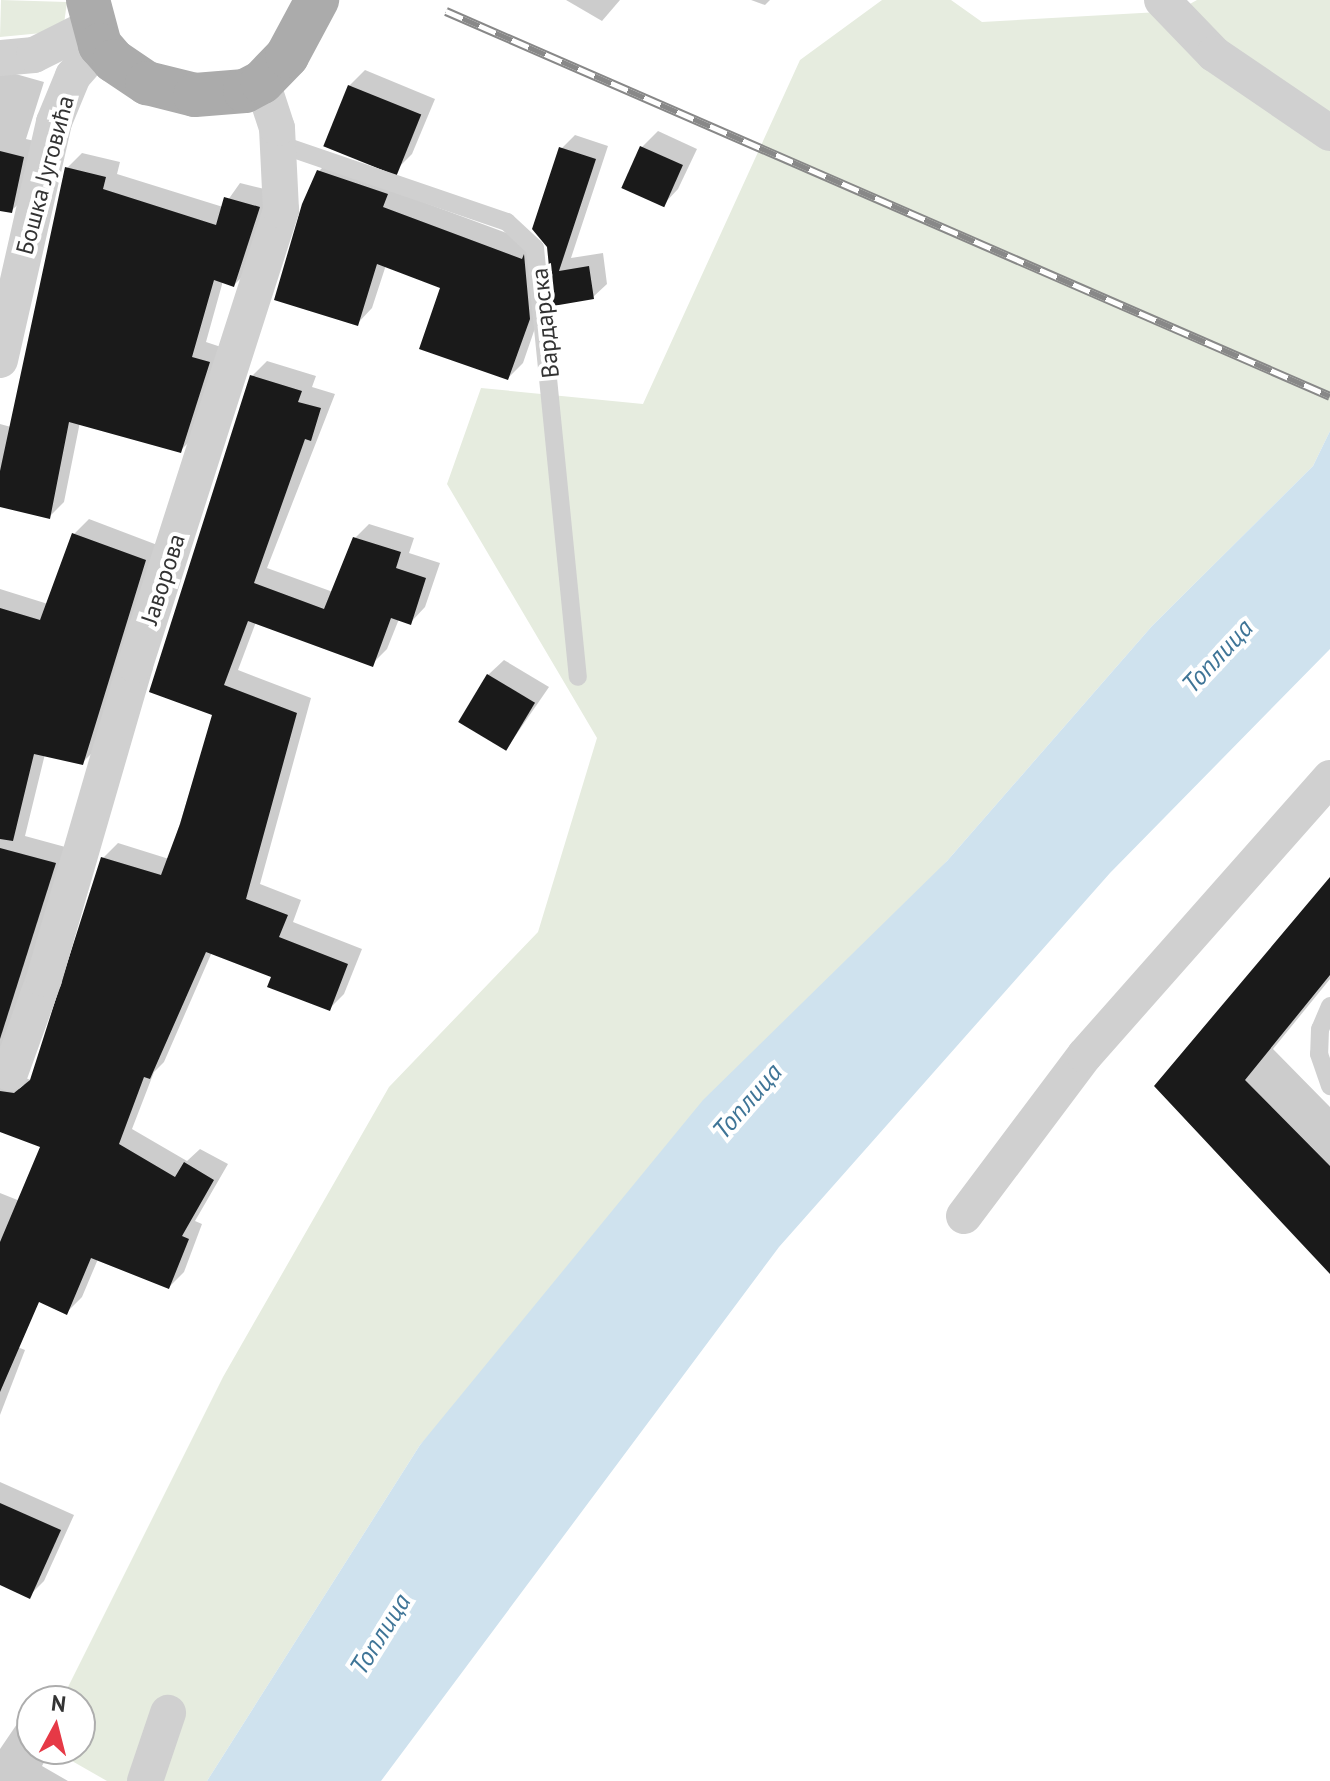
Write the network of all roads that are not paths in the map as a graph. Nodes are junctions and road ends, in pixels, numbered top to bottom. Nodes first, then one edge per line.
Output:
1 (317, 0) edge
2 (1162, 0) edge
3 (93, 24) edge
4 (0, 58) edge
5 (262, 82) junction
6 (1330, 133) edge
7 (279, 144) junction
8 (0, 360) edge
9 (578, 677) dead end
10 (1330, 778) edge
11 (1330, 1006) edge
12 (10, 1073) dead end
13 (1330, 1086) edge
14 (964, 1216) dead end
15 (168, 1713) dead end
16 (145, 1781) edge

1 - 5 main road
2 - 6 street
3 - 4 street
3 - 5 main road
3 - 8 street, Бошка Југовића
5 - 7 street, Јаворова
7 - 9 lane, Вардарска
7 - 12 street, Јаворова
10 - 14 street
11 - 13 lane
15 - 16 street

